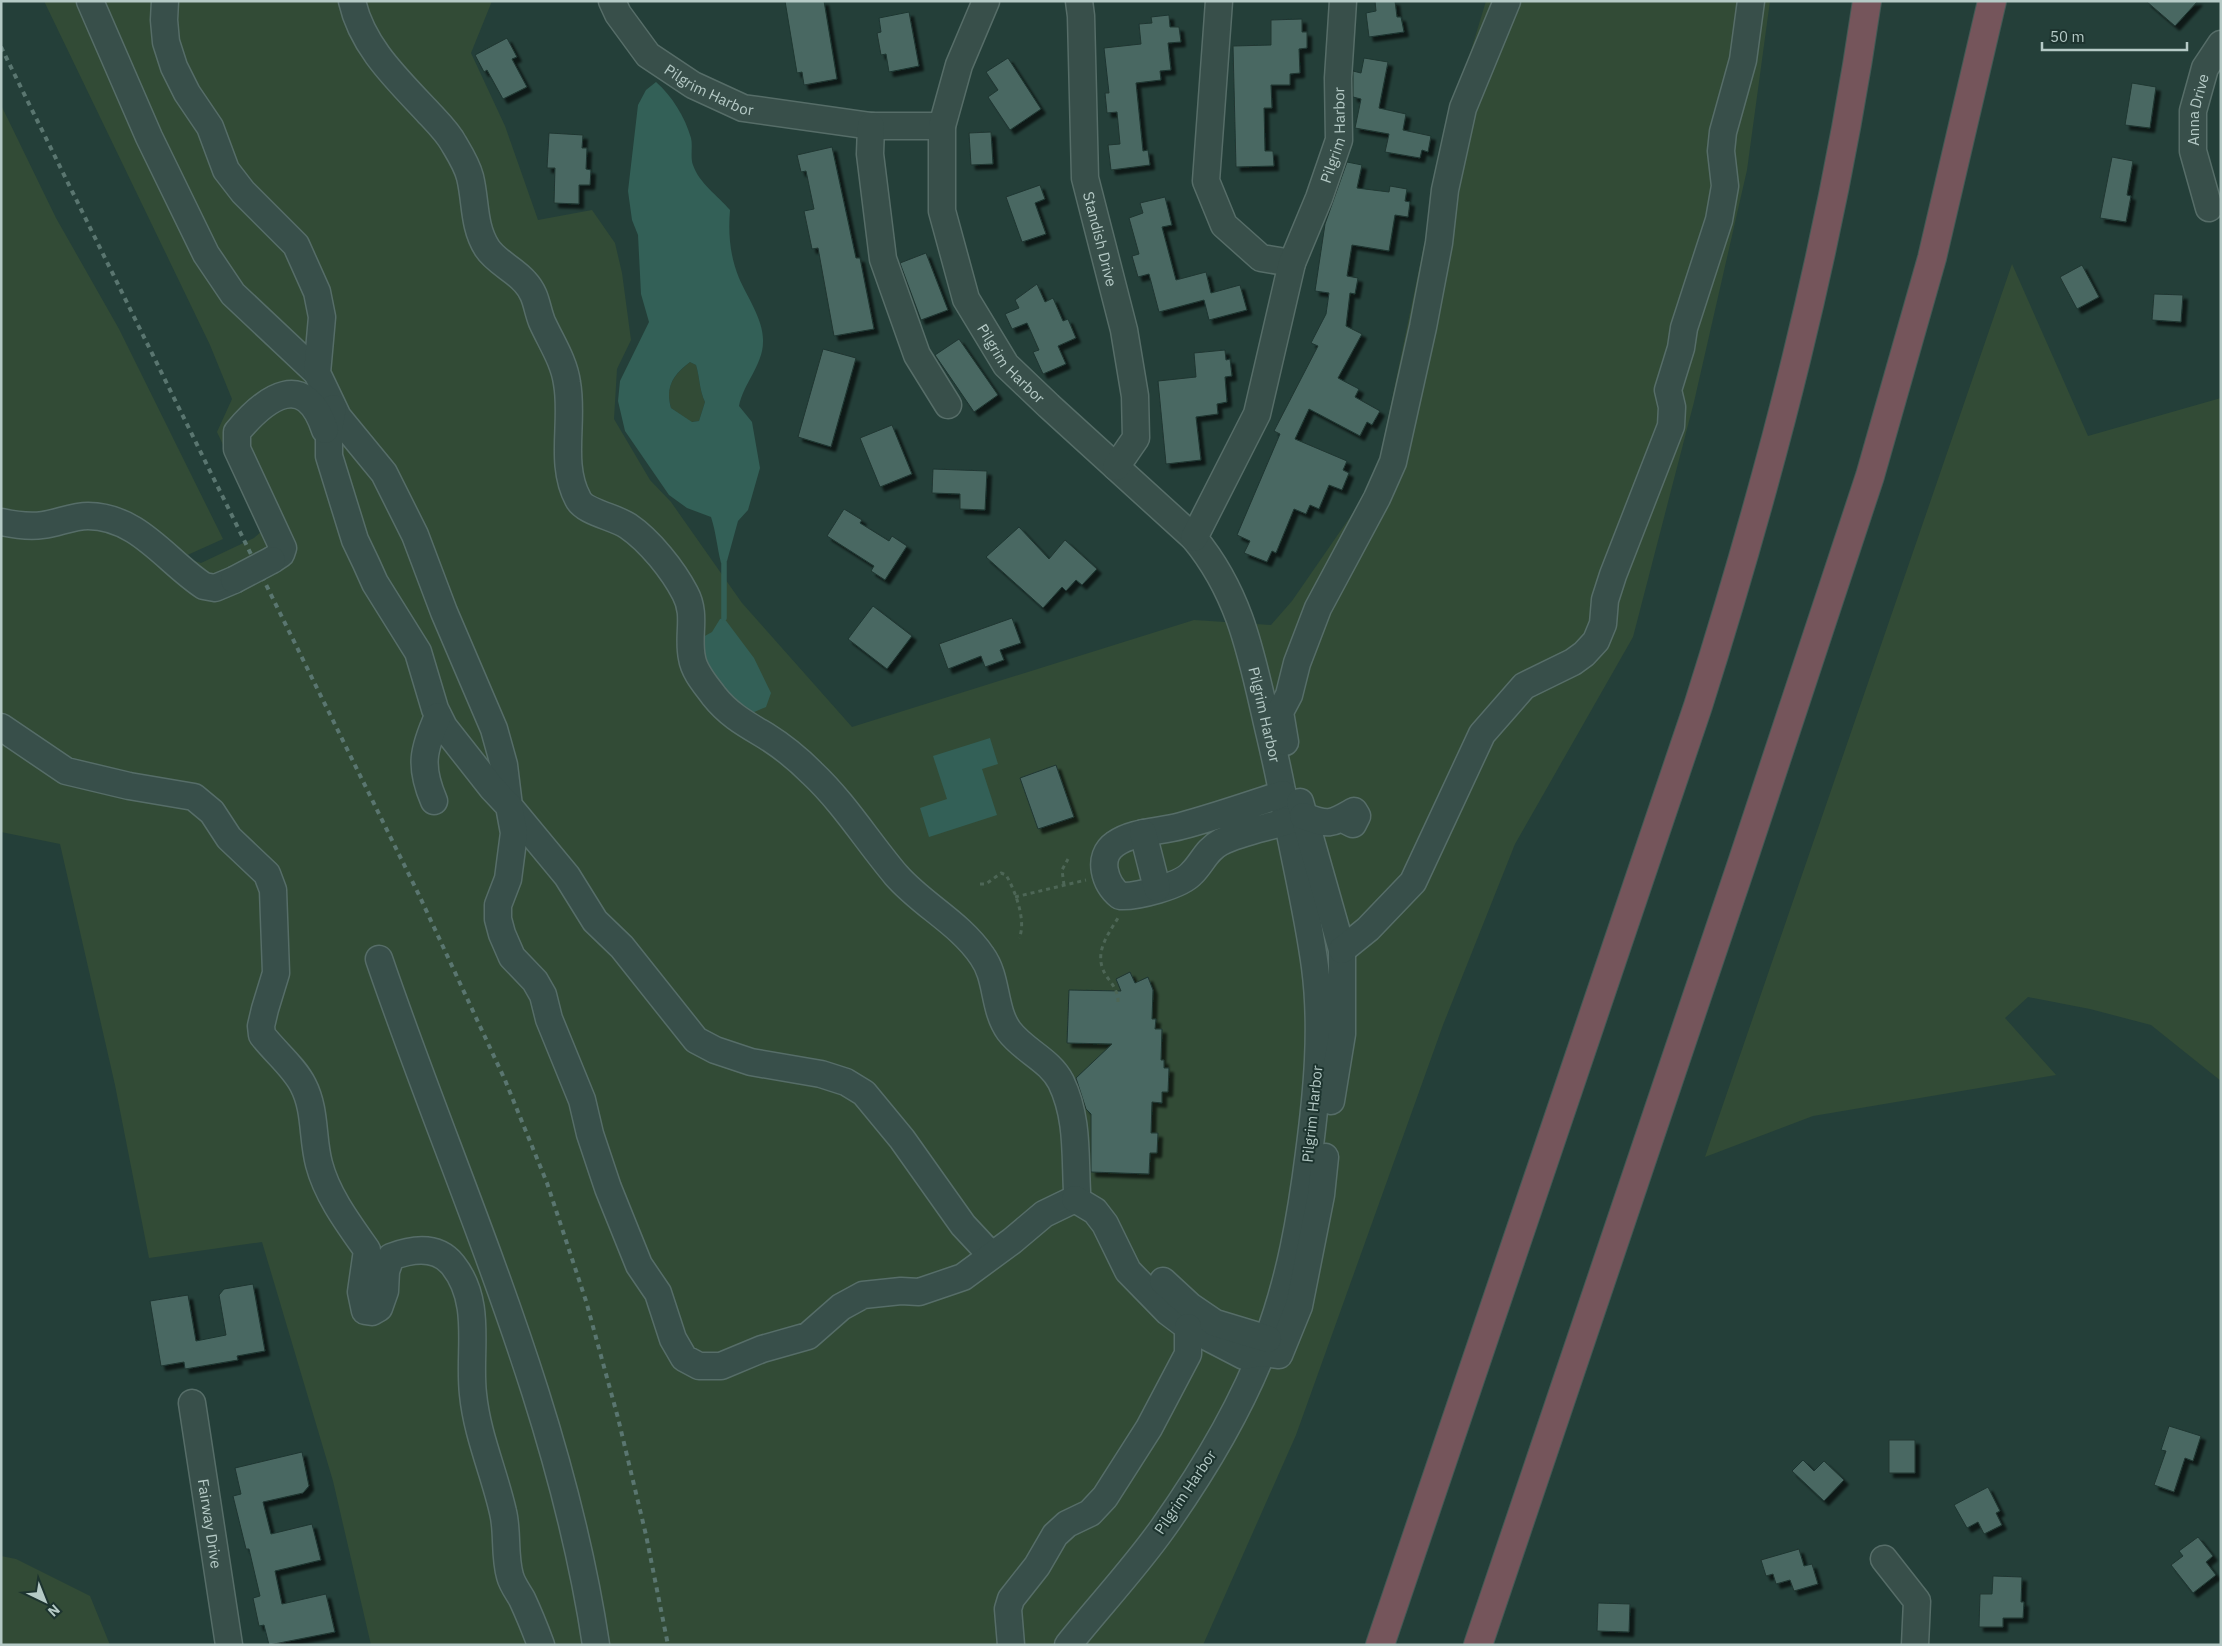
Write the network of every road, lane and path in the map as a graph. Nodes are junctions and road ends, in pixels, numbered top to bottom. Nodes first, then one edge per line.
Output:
1 (90, 1) edge
2 (165, 1) edge
3 (352, 1) edge
4 (612, 1) edge
5 (986, 1) edge
6 (1079, 1) edge
7 (1219, 1) edge
8 (1344, 1) edge
9 (1507, 1) edge
10 (1751, 1) edge
11 (1852, 1) edge
12 (1867, 1) edge
13 (1992, 1) edge
14 (2221, 44) edge
15 (1860, 52) junction
16 (871, 126) junction
17 (942, 126) junction
18 (2209, 208) dead end
19 (1292, 263) junction
20 (317, 373) junction
21 (948, 405) dead end
22 (333, 408) junction
23 (328, 446) junction
24 (1116, 467) junction
25 (1, 522) edge
26 (1194, 538) junction
27 (438, 716) junction
28 (1, 727) edge
29 (1283, 794) junction
30 (434, 801) dead end
31 (509, 806) junction
32 (1295, 818) junction
33 (1344, 819) dead end
34 (1143, 834) junction
35 (1068, 859) dead end
36 (1106, 875) junction
37 (980, 884) dead end
38 (1064, 885) junction
39 (1157, 888) junction
40 (1015, 897) junction
41 (1128, 897) junction
42 (1020, 938) dead end
43 (1342, 950) junction
44 (379, 959) dead end
45 (1118, 1002) dead end
46 (1075, 1199) junction
47 (991, 1256) junction
48 (1162, 1281) dead end
49 (1188, 1327) junction
50 (1265, 1346) junction
51 (192, 1403) dead end
52 (1884, 1559) dead end
53 (229, 1645) edge
54 (541, 1645) edge
55 (596, 1645) edge
56 (1011, 1645) edge
57 (1068, 1645) edge
58 (1380, 1645) edge
59 (1478, 1645) edge
60 (1915, 1645) edge

1 - 20 street
2 - 20 street
3 - 46 street
4 - 16 street, Pilgrim Harbor
5 - 17 street, Pilgrim Harbor
6 - 24 street, Standish Drive
7 - 19 street
8 - 19 street, Pilgrim Harbor
9 - 32 street
10 - 43 street
11 - 15 highway
12 - 15 highway
13 - 59 highway
14 - 18 street, Anna Drive
15 - 58 highway
16 - 17 street, Pilgrim Harbor
16 - 21 street
17 - 24 street, Pilgrim Harbor
19 - 26 street, Pilgrim Harbor
20 - 22 street
22 - 23 street
22 - 31 street
23 - 25 street, bridge
23 - 27 street
24 - 26 street, Pilgrim Harbor
26 - 29 street, Pilgrim Harbor
27 - 30 street
27 - 31 street
28 - 54 street
29 - 32 street, Pilgrim Harbor
29 - 34 street
31 - 47 street
31 - 47 street
32 - 33 street
32 - 39 street
32 - 43 street
32 - 50 street, Pilgrim Harbor
34 - 36 street
34 - 39 street
35 - 38 path
36 - 38 path
36 - 41 street
37 - 40 path
38 - 40 path
39 - 41 street
40 - 42 path
41 - 45 path
43 - 50 street
44 - 55 street
46 - 47 street
46 - 49 street
48 - 50 street
49 - 50 street
49 - 56 street
50 - 57 street, Pilgrim Harbor
51 - 53 street, Fairway Drive
52 - 60 street

